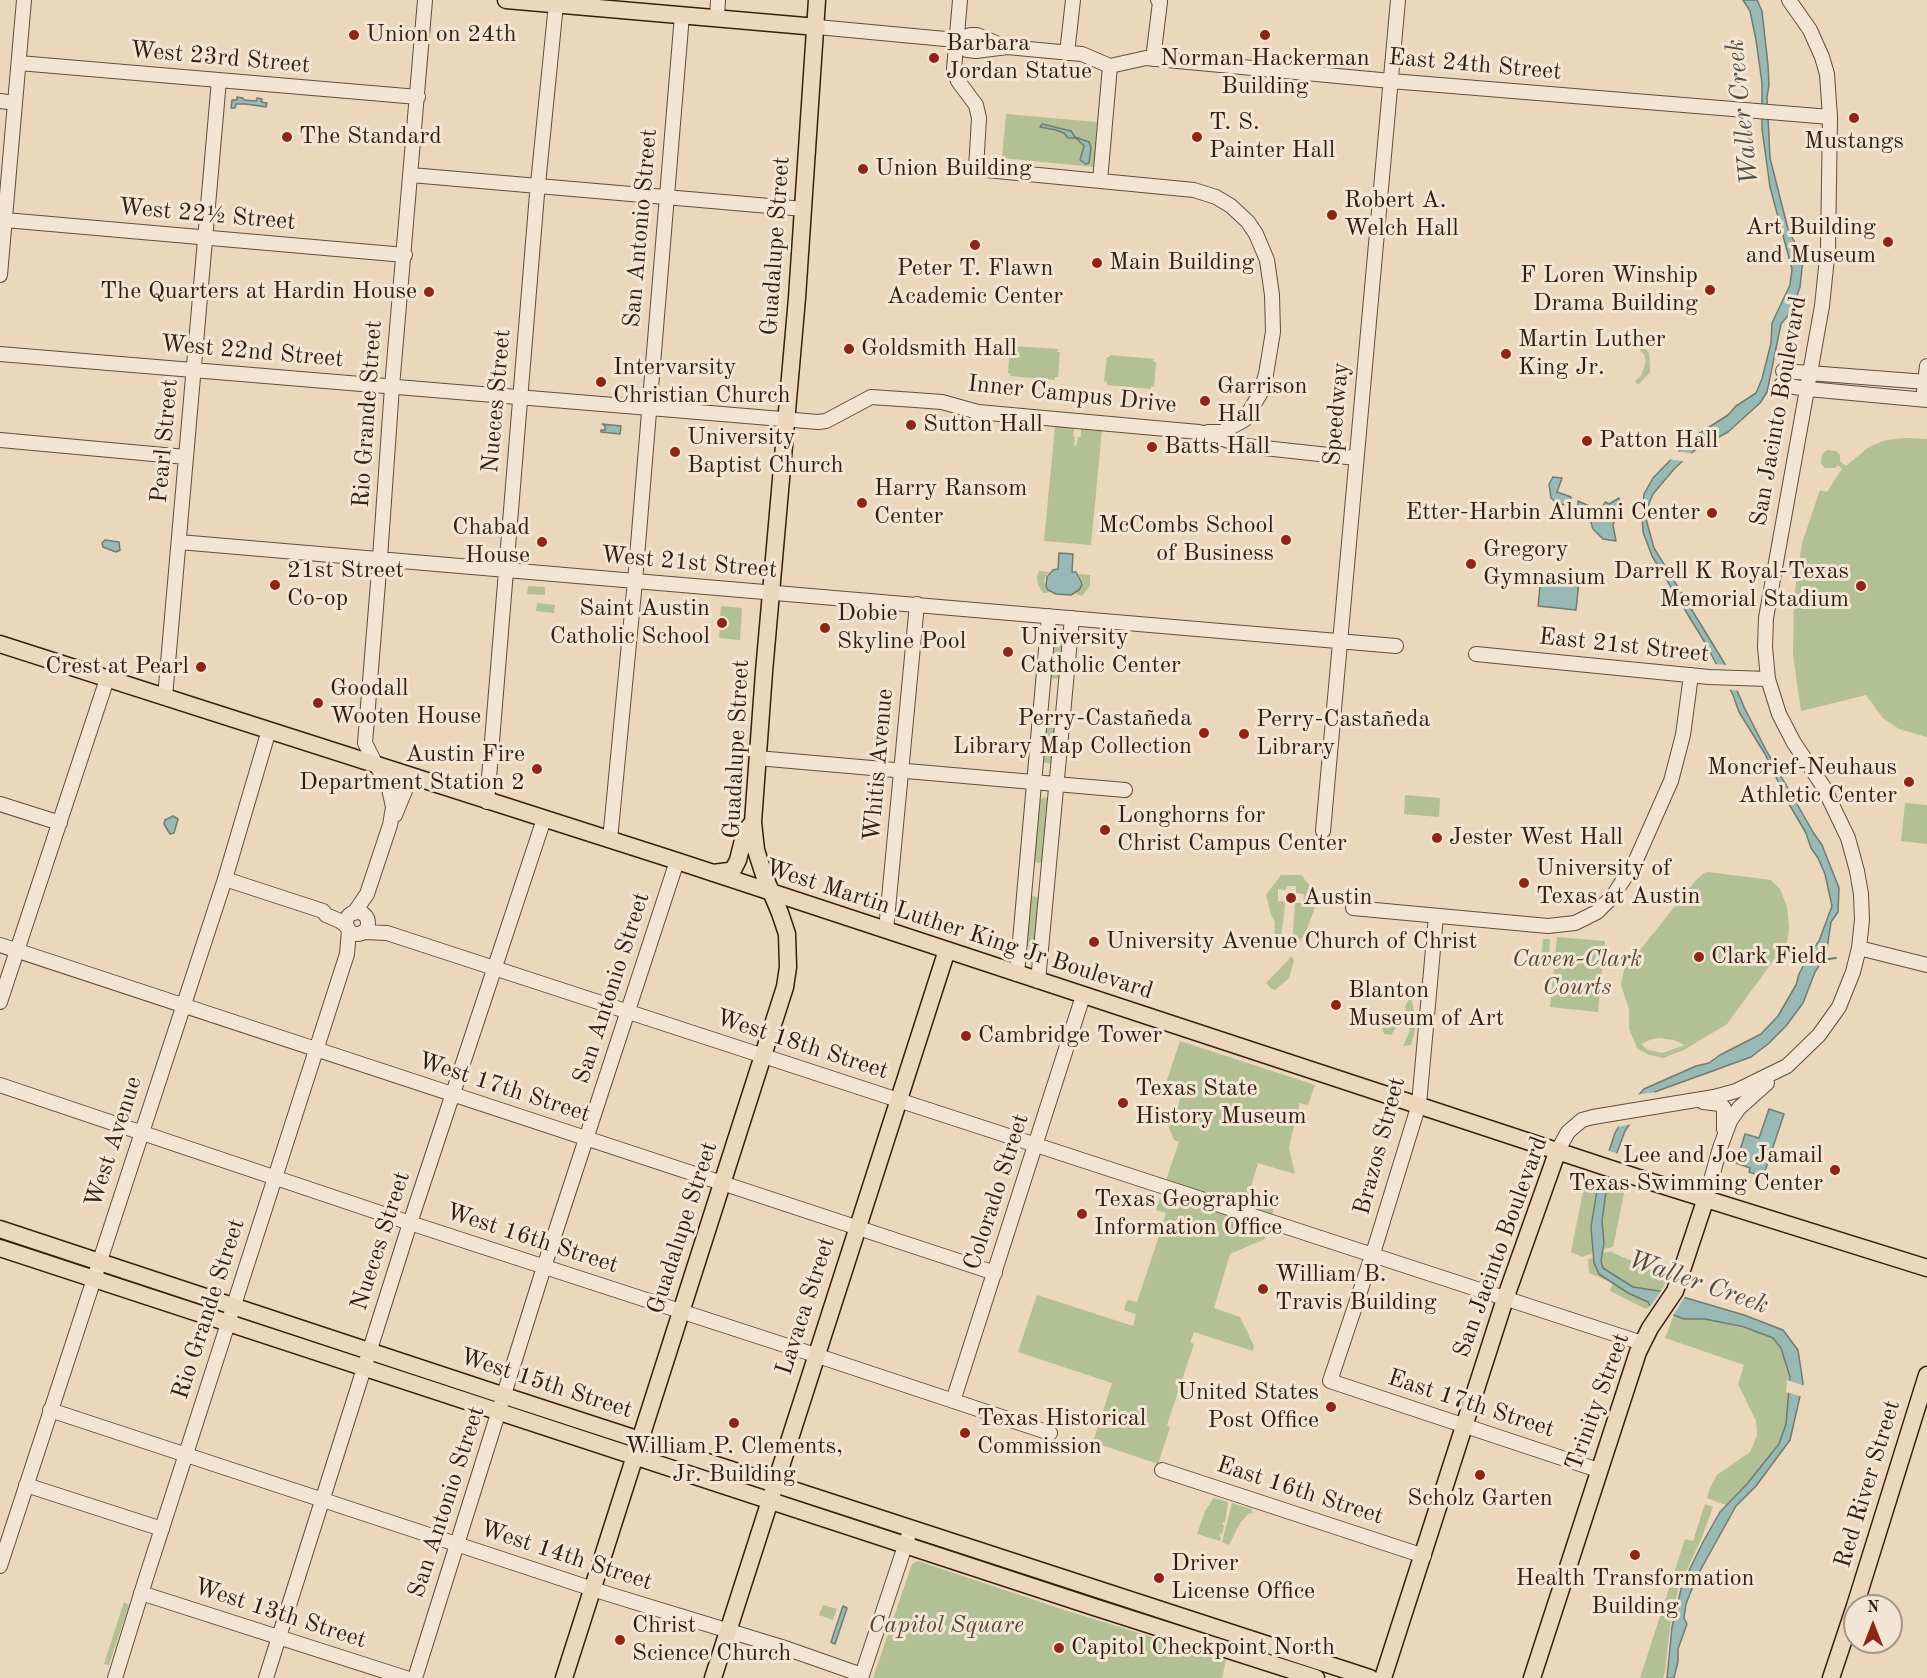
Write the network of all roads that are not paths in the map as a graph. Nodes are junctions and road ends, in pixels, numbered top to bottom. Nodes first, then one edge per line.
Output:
1 (24, 0) edge
2 (425, 0) edge
3 (506, 0) edge
4 (718, 0) edge
5 (818, 0) edge
6 (960, 0) edge
7 (1072, 0) edge
8 (1158, 0) edge
9 (1398, 0) edge
10 (1789, 0) edge
11 (524, 1) edge
12 (556, 4) junction
13 (623, 5) edge
14 (682, 15) junction
15 (717, 18) junction
16 (817, 27) junction
17 (956, 40) junction
18 (1067, 53) junction
19 (1153, 59) junction
20 (19, 63) junction
21 (1114, 66) junction
22 (219, 80) junction
23 (1391, 81) junction
24 (418, 97) junction
25 (0, 101) edge
26 (15, 103) junction
27 (1830, 117) junction
28 (411, 175) junction
29 (1100, 180) junction
30 (537, 185) junction
31 (666, 197) junction
32 (804, 209) junction
33 (5, 220) junction
34 (205, 237) junction
35 (405, 255) junction
36 (0, 275) edge
37 (0, 354) edge
38 (1927, 366) edge
39 (194, 369) junction
40 (1810, 372) junction
41 (1926, 382) edge
42 (392, 387) junction
43 (1808, 389) junction
44 (519, 397) junction
45 (1925, 400) edge
46 (649, 409) junction
47 (786, 420) junction
48 (1199, 432) junction
49 (0, 440) edge
50 (186, 457) junction
51 (1356, 458) junction
52 (179, 542) junction
53 (380, 558) junction
54 (506, 570) junction
55 (635, 581) junction
56 (771, 592) junction
57 (917, 604) junction
58 (1048, 616) junction
59 (1072, 618) junction
60 (1339, 641) junction
61 (0, 644) edge
62 (1396, 646) dead end
63 (1476, 654) dead end
64 (1691, 675) junction
65 (107, 679) junction
66 (1768, 679) junction
67 (165, 697) junction
68 (269, 730) junction
69 (757, 758) junction
70 (375, 765) junction
71 (900, 770) junction
72 (411, 776) junction
73 (1034, 782) junction
74 (1057, 784) junction
75 (1125, 790) dead end
76 (487, 802) junction
77 (0, 804) edge
78 (544, 819) junction
79 (753, 822) junction
80 (60, 823) junction
81 (390, 825) junction
82 (1323, 831) dead end
83 (610, 840) junction
84 (677, 861) junction
85 (1027, 867) junction
86 (1048, 869) junction
87 (713, 873) junction
88 (225, 879) junction
89 (1024, 891) junction
90 (773, 894) junction
91 (1046, 894) junction
92 (1353, 908) dead end
93 (1436, 916) junction
94 (357, 923) junction
95 (886, 930) junction
96 (0, 945) edge
97 (1859, 948) junction
98 (947, 950) junction
99 (17, 951) junction
100 (1927, 965) edge
101 (495, 968) junction
102 (1017, 974) junction
103 (1038, 981) junction
104 (1083, 996) junction
105 (0, 1002) edge
106 (182, 1006) junction
107 (627, 1012) junction
108 (316, 1050) junction
109 (762, 1056) junction
110 (1787, 1066) junction
111 (0, 1085) edge
112 (452, 1095) junction
113 (899, 1101) junction
114 (1693, 1101) junction
115 (1419, 1104) junction
116 (141, 1131) junction
117 (1724, 1134) junction
118 (586, 1139) junction
119 (1036, 1145) junction
120 (1558, 1150) junction
121 (274, 1178) junction
122 (722, 1184) junction
123 (1706, 1198) junction
124 (410, 1223) junction
125 (857, 1227) junction
126 (0, 1229) edge
127 (0, 1248) edge
128 (1372, 1256) junction
129 (100, 1262) junction
130 (544, 1267) junction
131 (1927, 1268) edge
132 (995, 1273) junction
133 (94, 1279) junction
134 (1505, 1299) junction
135 (233, 1306) junction
136 (681, 1312) junction
137 (228, 1323) junction
138 (1642, 1343) junction
139 (816, 1355) junction
140 (366, 1359) junction
141 (1927, 1375) edge
142 (1330, 1381) joint
143 (953, 1401) junction
144 (502, 1404) junction
145 (50, 1410) junction
146 (1464, 1425) junction
147 (1050, 1433) dead end
148 (640, 1440) junction
149 (186, 1454) junction
150 (635, 1457) junction
151 (1162, 1470) dead end
152 (1598, 1470) junction
153 (26, 1485) junction
154 (772, 1493) junction
155 (322, 1498) junction
156 (162, 1529) junction
157 (908, 1537) junction
158 (456, 1543) junction
159 (1424, 1556) junction
160 (0, 1566) edge
161 (1078, 1584) junction
162 (593, 1588) junction
163 (141, 1593) junction
164 (1859, 1594) edge
165 (1073, 1600) junction
166 (728, 1632) junction
167 (278, 1637) junction
168 (1843, 1644) edge
169 (1245, 1646) junction
170 (115, 1678) edge
171 (266, 1678) edge
172 (406, 1678) edge
173 (415, 1678) edge
174 (564, 1678) edge
175 (713, 1678) edge
176 (1316, 1678) edge
177 (1370, 1678) edge
178 (1383, 1678) edge
179 (1532, 1678) edge
180 (1832, 1678) edge

1 - 20 street
2 - 24 street, Rio Grande Street
3 - 11 main road
4 - 15 street
5 - 16 main road, Guadalupe Street
6 - 17 street
7 - 18 street
8 - 19 street
9 - 23 street, Speedway
10 - 27 street, San Jacinto Boulevard
11 - 12 main road
12 - 13 main road
12 - 30 street, Nueces Street
13 - 14 main road
14 - 15 main road
14 - 31 street, San Antonio Street
15 - 16 main road
16 - 17 street
16 - 32 main road, Guadalupe Street
17 - 18 street
17 - 29 street
18 - 21 street
19 - 21 street, East 24th Street
19 - 23 street, East 24th Street
20 - 22 street, West 23rd Street
20 - 26 street
21 - 29 street
22 - 24 street, West 23rd Street
22 - 34 street, Pearl Street
23 - 27 street, East 24th Street
23 - 51 street, Speedway
24 - 28 street, Rio Grande Street
25 - 26 street
26 - 33 street
27 - 40 street, San Jacinto Boulevard
28 - 30 street
28 - 35 street, Rio Grande Street
29 - 48 street
30 - 31 street
30 - 44 street, Nueces Street
31 - 32 street
31 - 46 street, San Antonio Street
32 - 47 main road, Guadalupe Street
33 - 34 street, West 22½ Street
33 - 36 street
34 - 35 street, West 22½ Street
34 - 39 street, Pearl Street
35 - 42 street, Rio Grande Street
37 - 39 street, West 22nd Street
38 - 41 street
39 - 42 street, West 22nd Street
39 - 50 street, Pearl Street
40 - 41 street
40 - 43 street, San Jacinto Boulevard
40 - 43 street
41 - 45 street
42 - 44 street, West 22nd Street
42 - 53 street, Rio Grande Street
43 - 45 street
43 - 66 street, San Jacinto Boulevard
44 - 46 street, West 22nd Street
44 - 54 street, Nueces Street
46 - 47 street, West 22nd Street
46 - 55 street, San Antonio Street
47 - 48 street, Inner Campus Drive
47 - 56 main road, Guadalupe Street
48 - 51 street, Inner Campus Drive
49 - 50 street
50 - 52 street, Pearl Street
51 - 60 street, Speedway
52 - 53 street, West 21st Street
52 - 67 street, Pearl Street
53 - 54 street, West 21st Street
53 - 70 street, Rio Grande Street
54 - 55 street, West 21st Street
54 - 76 street, Nueces Street
55 - 56 street, West 21st Street
55 - 83 street, San Antonio Street
56 - 57 street, West 21st Street
56 - 69 main road, Guadalupe Street
57 - 58 street, West 21st Street
57 - 71 street, Whitis Avenue
58 - 59 street, West 21st Street
58 - 73 street
59 - 60 street, West 21st Street
59 - 74 street
60 - 62 street
60 - 82 street, Speedway
61 - 65 main road, West Martin Luther King Jr Boulevard
63 - 64 street, East 21st Street
64 - 66 street, East 21st Street
64 - 93 street
65 - 67 main road, West Martin Luther King Jr Boulevard
65 - 80 street
66 - 97 street, San Jacinto Boulevard
67 - 68 main road, West Martin Luther King Jr Boulevard
68 - 70 main road, West Martin Luther King Jr Boulevard
68 - 88 street, West Avenue
69 - 71 street
69 - 79 main road, Guadalupe Street
70 - 72 main road, West Martin Luther King Jr Boulevard
70 - 81 street, Rio Grande Street
71 - 73 street
71 - 95 street, Whitis Avenue
72 - 76 main road, West Martin Luther King Jr Boulevard
72 - 81 street, Rio Grande Street
73 - 74 street
73 - 85 street
74 - 75 street
74 - 86 street
76 - 78 main road, West Martin Luther King Jr Boulevard
77 - 80 street
78 - 83 main road, West Martin Luther King Jr Boulevard
78 - 101 street, Nueces Street
79 - 87 main road
79 - 90 main road, Guadalupe Street
80 - 99 street
81 - 94 street, Rio Grande Street
83 - 84 main road, West Martin Luther King Jr Boulevard
84 - 87 main road, West Martin Luther King Jr Boulevard
84 - 107 street, San Antonio Street
85 - 86 street
85 - 89 street
86 - 91 street
87 - 90 main road, West Martin Luther King Jr Boulevard
88 - 94 street
88 - 106 street, West Avenue
89 - 91 street
89 - 102 street
90 - 95 main road, West Martin Luther King Jr Boulevard
90 - 109 main road, Guadalupe Street
91 - 103 street
92 - 93 street
93 - 115 street, Brazos Street
94 - 101 street, West 18th Street
94 - 108 street, Rio Grande Street
95 - 98 main road, West Martin Luther King Jr Boulevard
96 - 99 street, West 17th Street
97 - 100 street
97 - 110 street, San Jacinto Boulevard
98 - 102 main road, West Martin Luther King Jr Boulevard
98 - 113 main road, Lavaca Street
99 - 105 street
99 - 106 street, West 17th Street
101 - 107 street, West 18th Street
101 - 112 street, Nueces Street
102 - 103 main road, West Martin Luther King Jr Boulevard
103 - 104 main road, West Martin Luther King Jr Boulevard
104 - 115 main road, West Martin Luther King Jr Boulevard
104 - 119 street, Colorado Street
106 - 108 street, West 17th Street
106 - 116 street, West Avenue
107 - 109 street, West 18th Street
107 - 118 street, San Antonio Street
108 - 112 street, West 17th Street
108 - 121 street, Rio Grande Street
109 - 113 street, West 18th Street
109 - 122 main road, Guadalupe Street
110 - 114 street, San Jacinto Boulevard
110 - 117 street, Trinity Street
111 - 116 street, West 16th Street
112 - 118 street, West 17th Street
112 - 124 street, Nueces Street
113 - 119 street, West 18th Street
113 - 125 main road, Lavaca Street
114 - 117 street
114 - 120 street, San Jacinto Boulevard
115 - 120 main road, West Martin Luther King Jr Boulevard
115 - 128 street, Brazos Street
116 - 121 street, West 16th Street
116 - 129 street, West Avenue
117 - 123 street, Trinity Street
118 - 122 street, West 17th Street
118 - 130 street, San Antonio Street
119 - 128 street, West 18th Street
119 - 132 street, Colorado Street
120 - 123 main road, West Martin Luther King Jr Boulevard
120 - 134 main road, San Jacinto Boulevard
121 - 124 street, West 16th Street
121 - 135 street, Rio Grande Street
122 - 125 street, West 17th Street
122 - 136 main road, Guadalupe Street
123 - 131 main road, West Martin Luther King Jr Boulevard
123 - 138 main road, Trinity Street
124 - 130 street, West 16th Street
124 - 140 street, Nueces Street
125 - 132 street, West 17th Street
125 - 139 main road, Lavaca Street
126 - 129 main road, West 15th Street
127 - 133 main road, West 15th Street
128 - 134 street, West 18th Street
128 - 142 street, Brazos Street
129 - 133 street, West Avenue
129 - 135 main road, West 15th Street
130 - 136 street, West 16th Street
130 - 144 street, San Antonio Street
132 - 143 street, Colorado Street
133 - 137 main road, West 15th Street
133 - 145 street, West Avenue
134 - 138 street, West 18th Street
134 - 146 main road, San Jacinto Boulevard
135 - 137 street, Rio Grande Street
135 - 140 main road, West 15th Street
136 - 139 street, West 16th Street
136 - 148 main road, Guadalupe Street
137 - 140 main road, West 15th Street
137 - 149 street, Rio Grande Street
138 - 152 main road, Trinity Street
139 - 143 street, West 16th Street
139 - 154 main road, Lavaca Street
140 - 144 main road, West 15th Street
140 - 155 street, Nueces Street
141 - 164 main road, Red River Street
142 - 146 street, East 17th Street
143 - 147 street, West 16th Street
144 - 148 main road, West 15th Street
144 - 150 main road, West 15th Street
144 - 158 street, San Antonio Street
145 - 149 street, West 14th Street
145 - 153 street, West Avenue
146 - 152 street, East 17th Street
146 - 159 main road, San Jacinto Boulevard
148 - 150 main road, Guadalupe Street
148 - 154 main road, West 15th Street
149 - 155 street, West 14th Street
149 - 156 street, Rio Grande Street
150 - 154 main road, West 15th Street
150 - 162 main road, Guadalupe Street
151 - 159 street, East 16th Street
152 - 179 main road, Trinity Street
153 - 156 street
153 - 160 street, West Avenue
154 - 157 main road, West 15th Street
154 - 166 main road, Lavaca Street
155 - 158 street, West 14th Street
155 - 167 street, Nueces Street
156 - 163 street, Rio Grande Street
157 - 161 main road, West 15th Street
157 - 165 main road, West 15th Street
157 - 166 street, West 14th Street
158 - 162 street, West 14th Street
158 - 173 street, San Antonio Street
159 - 178 main road, San Jacinto Boulevard
161 - 165 street
161 - 169 main road, West 15th Street
162 - 166 street, West 14th Street
162 - 174 main road, Guadalupe Street
163 - 167 street, West 13th Street
163 - 170 street, Rio Grande Street
165 - 169 main road, West 15th Street
166 - 175 main road, Lavaca Street
167 - 171 street, Nueces Street
167 - 172 street, West 13th Street
168 - 180 main road, Red River Street
169 - 176 main road
169 - 177 main road

